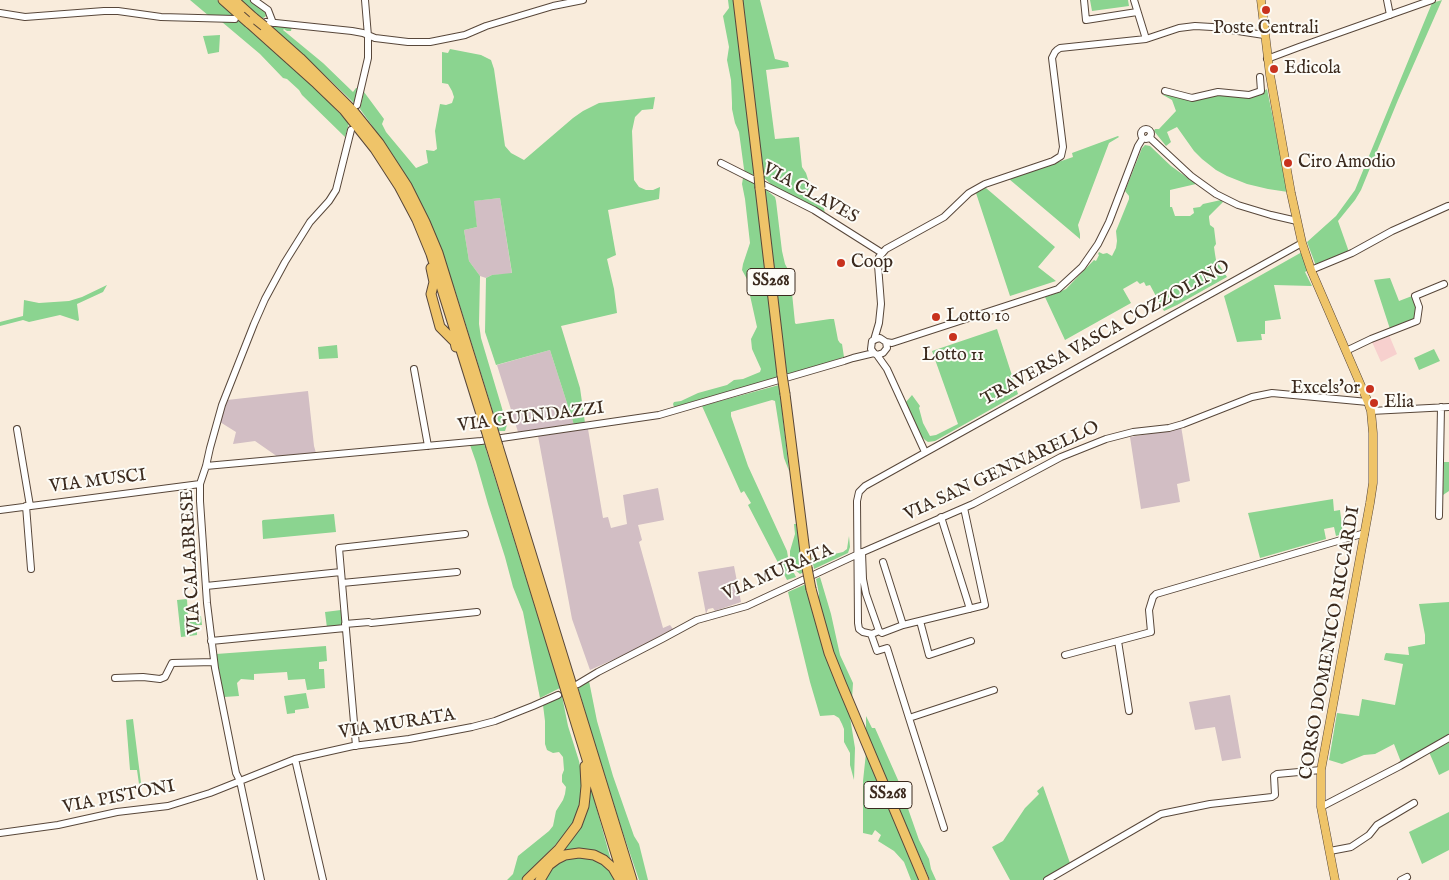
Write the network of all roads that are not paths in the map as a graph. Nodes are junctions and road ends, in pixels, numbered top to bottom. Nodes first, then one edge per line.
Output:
1 (223, 0) edge
2 (234, 0) edge
3 (254, 0) edge
4 (364, 0) edge
5 (583, 0) edge
6 (1084, 0) edge
7 (1134, 0) edge
8 (1261, 0) edge
9 (1386, 0) edge
10 (1432, 0) edge
11 (738, 4) edge
12 (1137, 12) junction
13 (0, 13) edge
14 (1390, 15) junction
15 (238, 17) junction
16 (252, 20) junction
17 (268, 24) junction
18 (1264, 35) junction
19 (368, 36) junction
20 (1146, 39) junction
21 (1267, 59) junction
22 (1260, 77) dead end
23 (1165, 91) dead end
24 (357, 105) dead end
25 (351, 130) dead end
26 (722, 163) dead end
27 (1448, 206) edge
28 (417, 220) junction
29 (1297, 222) junction
30 (1302, 243) junction
31 (882, 252) junction
32 (1311, 270) junction
33 (1444, 284) dead end
34 (879, 323) junction
35 (872, 341) junction
36 (886, 345) junction
37 (1346, 351) junction
38 (876, 354) junction
39 (852, 358) junction
40 (414, 369) dead end
41 (887, 369) junction
42 (472, 385) junction
43 (1368, 402) junction
44 (1441, 407) junction
45 (1449, 407) edge
46 (1371, 411) junction
47 (16, 429) dead end
48 (490, 430) junction
49 (428, 446) junction
50 (494, 446) junction
51 (925, 452) junction
52 (206, 466) junction
53 (200, 484) junction
54 (28, 506) junction
55 (964, 508) junction
56 (0, 510) edge
57 (1439, 516) dead end
58 (941, 518) junction
59 (1365, 533) junction
60 (465, 534) dead end
61 (859, 554) junction
62 (883, 562) dead end
63 (31, 569) dead end
64 (341, 572) junction
65 (457, 572) dead end
66 (342, 583) junction
67 (206, 586) junction
68 (970, 609) junction
69 (477, 612) dead end
70 (920, 621) junction
71 (903, 625) junction
72 (345, 626) junction
73 (879, 631) junction
74 (871, 634) junction
75 (211, 641) junction
76 (972, 641) dead end
77 (1118, 641) junction
78 (1065, 655) dead end
79 (214, 662) junction
80 (115, 678) dead end
81 (578, 684) dead end
82 (994, 690) dead end
83 (558, 695) dead end
84 (1129, 711) dead end
85 (909, 718) junction
86 (1449, 738) edge
87 (356, 746) junction
88 (583, 746) junction
89 (295, 759) junction
90 (1321, 770) junction
91 (240, 781) junction
92 (1414, 802) dead end
93 (1321, 807) junction
94 (944, 828) dead end
95 (0, 833) edge
96 (1330, 851) junction
97 (261, 880) edge
98 (324, 880) edge
99 (527, 880) edge
100 (540, 880) edge
101 (620, 880) edge
102 (624, 880) edge
103 (634, 880) edge
104 (924, 880) edge
105 (1047, 880) edge
106 (1335, 880) edge

1 - 15 highway
2 - 16 highway
3 - 17 street
4 - 19 street
5 - 19 street
6 - 12 street
7 - 12 street
8 - 18 main road, CORSO DOMENICO RICCARDI
9 - 14 street
10 - 14 street
11 - 104 highway, SS268, bridge
12 - 20 street
13 - 15 street
14 - 21 street
15 - 16 highway, bridge
16 - 17 highway, bridge
16 - 28 highway
17 - 19 street
17 - 48 highway
18 - 20 street
18 - 21 main road, CORSO DOMENICO RICCARDI
19 - 24 street
20 - 31 street
21 - 29 main road, CORSO DOMENICO RICCARDI
22 - 23 street
25 - 52 street, VIA CALABRESE
26 - 31 street, VIA CLAVES
27 - 32 street
28 - 42 highway
28 - 42 highway
29 - 30 main road, CORSO DOMENICO RICCARDI
29 - 36 street
30 - 32 main road, CORSO DOMENICO RICCARDI
30 - 51 street, TRAVERSA VASCA COZZOLINO
31 - 34 street
32 - 37 main road, CORSO DOMENICO RICCARDI
33 - 37 street
34 - 35 street
34 - 36 street
35 - 36 street
35 - 38 street
35 - 39 street, VIA GUINDAZZI
36 - 38 street
36 - 41 street
37 - 43 main road, CORSO DOMENICO RICCARDI
38 - 39 street, VIA GUINDAZZI
38 - 41 street
39 - 49 street, VIA GUINDAZZI
40 - 49 street
41 - 51 street
42 - 48 highway
43 - 46 main road, CORSO DOMENICO RICCARDI
43 - 55 street, VIA SAN GENNARELLO
44 - 45 street
44 - 46 street
44 - 57 street
46 - 59 main road, CORSO DOMENICO RICCARDI
47 - 54 street
48 - 50 highway, bridge
49 - 52 street, VIA GUINDAZZI
50 - 88 highway
50 - 103 highway
51 - 61 street, TRAVERSA VASCA COZZOLINO
52 - 53 street, VIA CALABRESE
53 - 54 street, VIA MUSCI
53 - 67 street, VIA CALABRESE
54 - 56 street, VIA MUSCI
54 - 63 street
55 - 58 street, VIA SAN GENNARELLO
55 - 68 street
58 - 61 street, VIA SAN GENNARELLO
58 - 68 street
59 - 77 street
59 - 90 main road, CORSO DOMENICO RICCARDI
60 - 64 street
61 - 73 street
61 - 74 street
61 - 81 street, VIA MURATA
62 - 71 street
64 - 66 street
64 - 67 street
65 - 66 street
66 - 72 street
67 - 75 street, VIA CALABRESE
68 - 70 street
69 - 72 street
70 - 71 street
70 - 76 street
71 - 73 street
72 - 75 street
72 - 87 street
73 - 74 street
74 - 85 street
75 - 79 street, VIA CALABRESE
77 - 78 street
77 - 84 street
79 - 80 street
79 - 91 street, VIA CALABRESE
82 - 85 street
83 - 87 street, VIA MURATA
85 - 94 street
86 - 93 street
87 - 89 street, VIA MURATA
88 - 99 highway
88 - 102 highway
89 - 91 street, VIA MURATA
89 - 98 street
90 - 93 main road, CORSO DOMENICO RICCARDI
90 - 105 street
91 - 95 street, VIA PISTONI
91 - 97 street, VIA CALABRESE
92 - 96 street
93 - 96 main road, CORSO DOMENICO RICCARDI
96 - 106 main road, CORSO DOMENICO RICCARDI
100 - 101 highway

